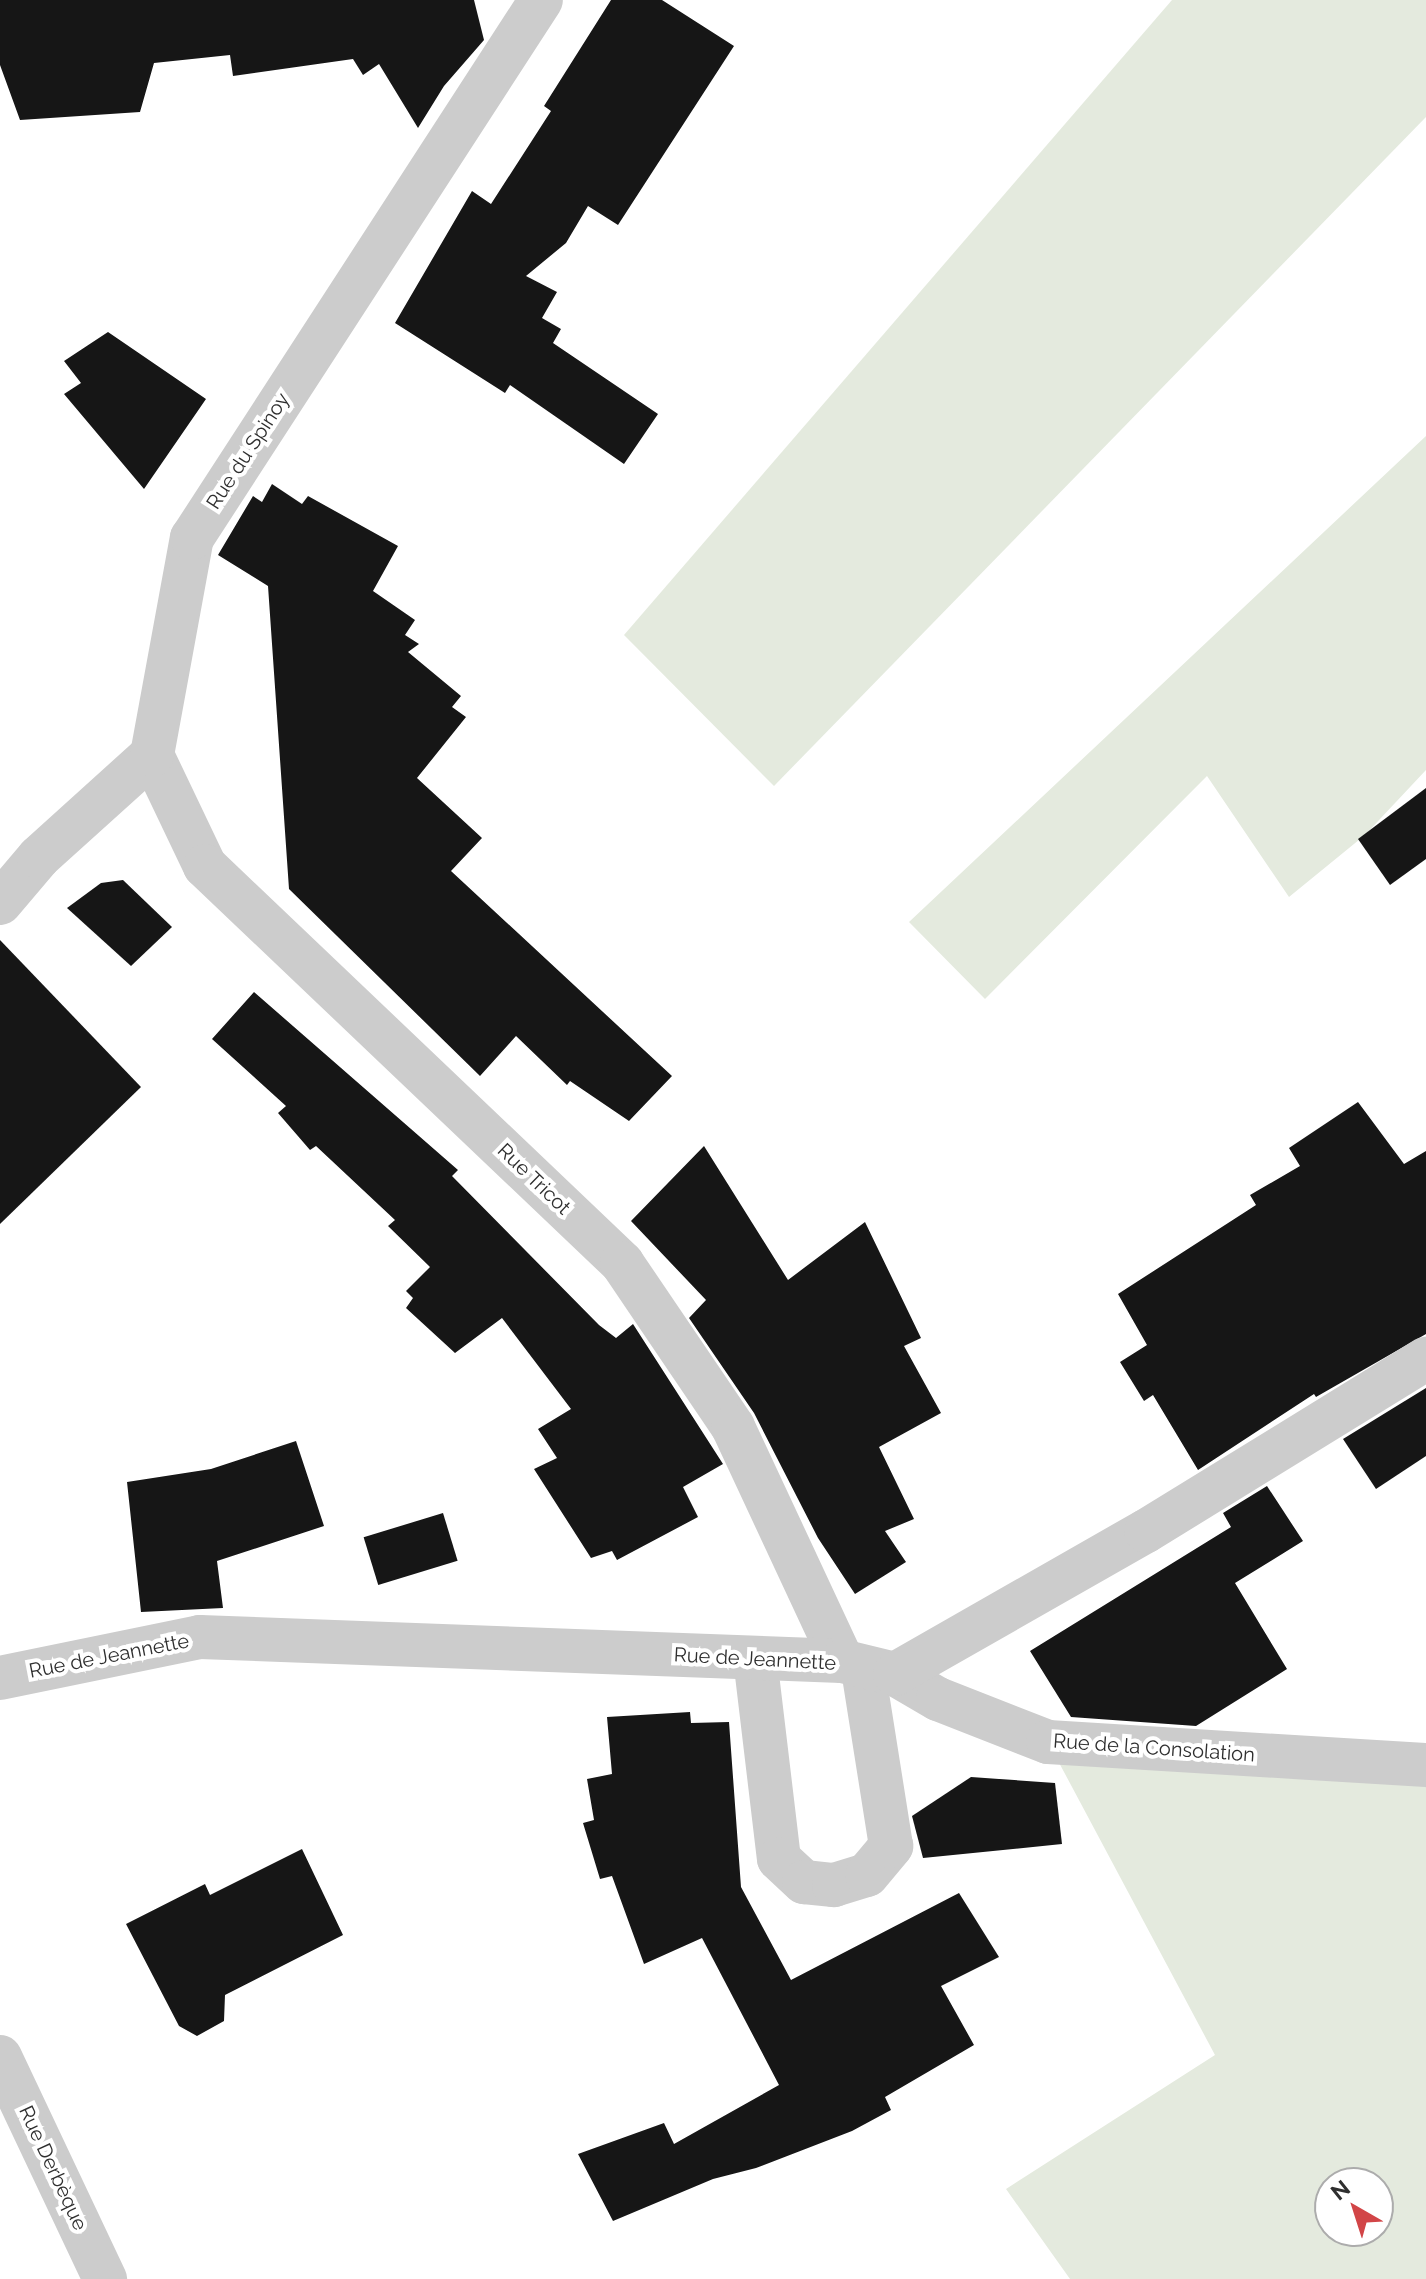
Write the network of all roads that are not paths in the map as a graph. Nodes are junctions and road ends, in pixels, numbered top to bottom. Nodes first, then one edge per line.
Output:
1 (541, 0) edge
2 (152, 755) junction
3 (0, 903) edge
4 (1426, 1359) edge
5 (755, 1658) junction
6 (867, 1669) junction
7 (0, 1678) edge
8 (1426, 1765) edge
9 (0, 2057) edge
10 (105, 2279) edge

1 - 2 street, Rue du Spinoy
2 - 3 street
2 - 6 street, Rue Tricot
4 - 6 street
5 - 6 street, Rue de Jeannette
5 - 6 street, Rue Tricot
5 - 7 street, Rue de Jeannette
6 - 8 street, Rue de la Consolation
9 - 10 street, Rue Derbèque

